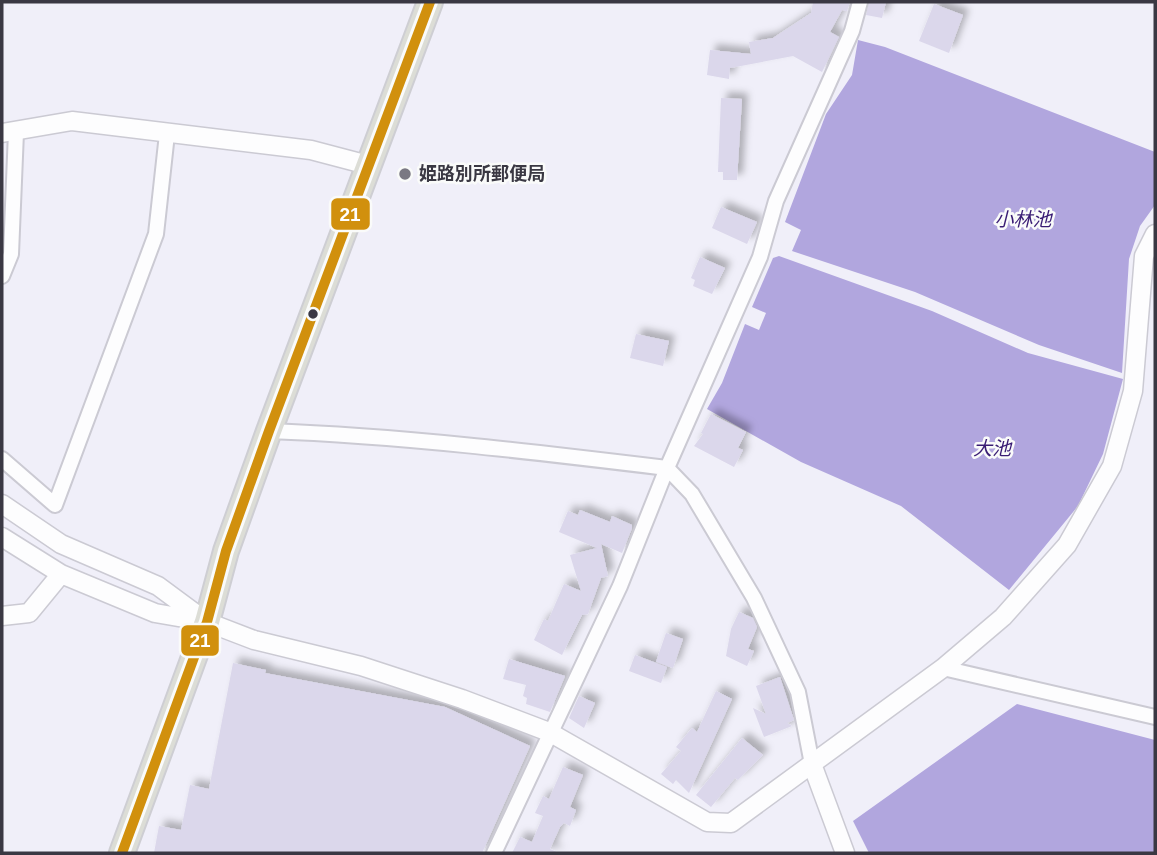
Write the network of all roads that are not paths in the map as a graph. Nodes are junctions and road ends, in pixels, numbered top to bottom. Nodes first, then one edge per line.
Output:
1 (430, 2) edge
2 (860, 2) edge
3 (9, 132) edge
4 (167, 134) junction
5 (368, 164) junction
6 (1155, 234) edge
7 (2, 276) edge
8 (269, 431) junction
9 (2, 459) edge
10 (667, 468) junction
11 (2, 504) edge
12 (2, 537) edge
13 (61, 574) junction
14 (2, 616) edge
15 (207, 622) junction
16 (943, 668) junction
17 (1155, 718) edge
18 (548, 733) junction
19 (812, 764) junction
20 (122, 853) edge
21 (494, 853) edge
22 (845, 853) edge

1 - 5 highway
2 - 10 street
3 - 4 street
3 - 7 street
4 - 5 street
4 - 9 street
5 - 8 highway
6 - 16 street
8 - 10 street
8 - 15 highway
10 - 18 street
10 - 19 street
11 - 15 street
12 - 13 street
13 - 14 street
13 - 15 street
15 - 18 street
15 - 20 highway
16 - 17 street
16 - 19 street
18 - 19 street
18 - 21 street
19 - 22 street

